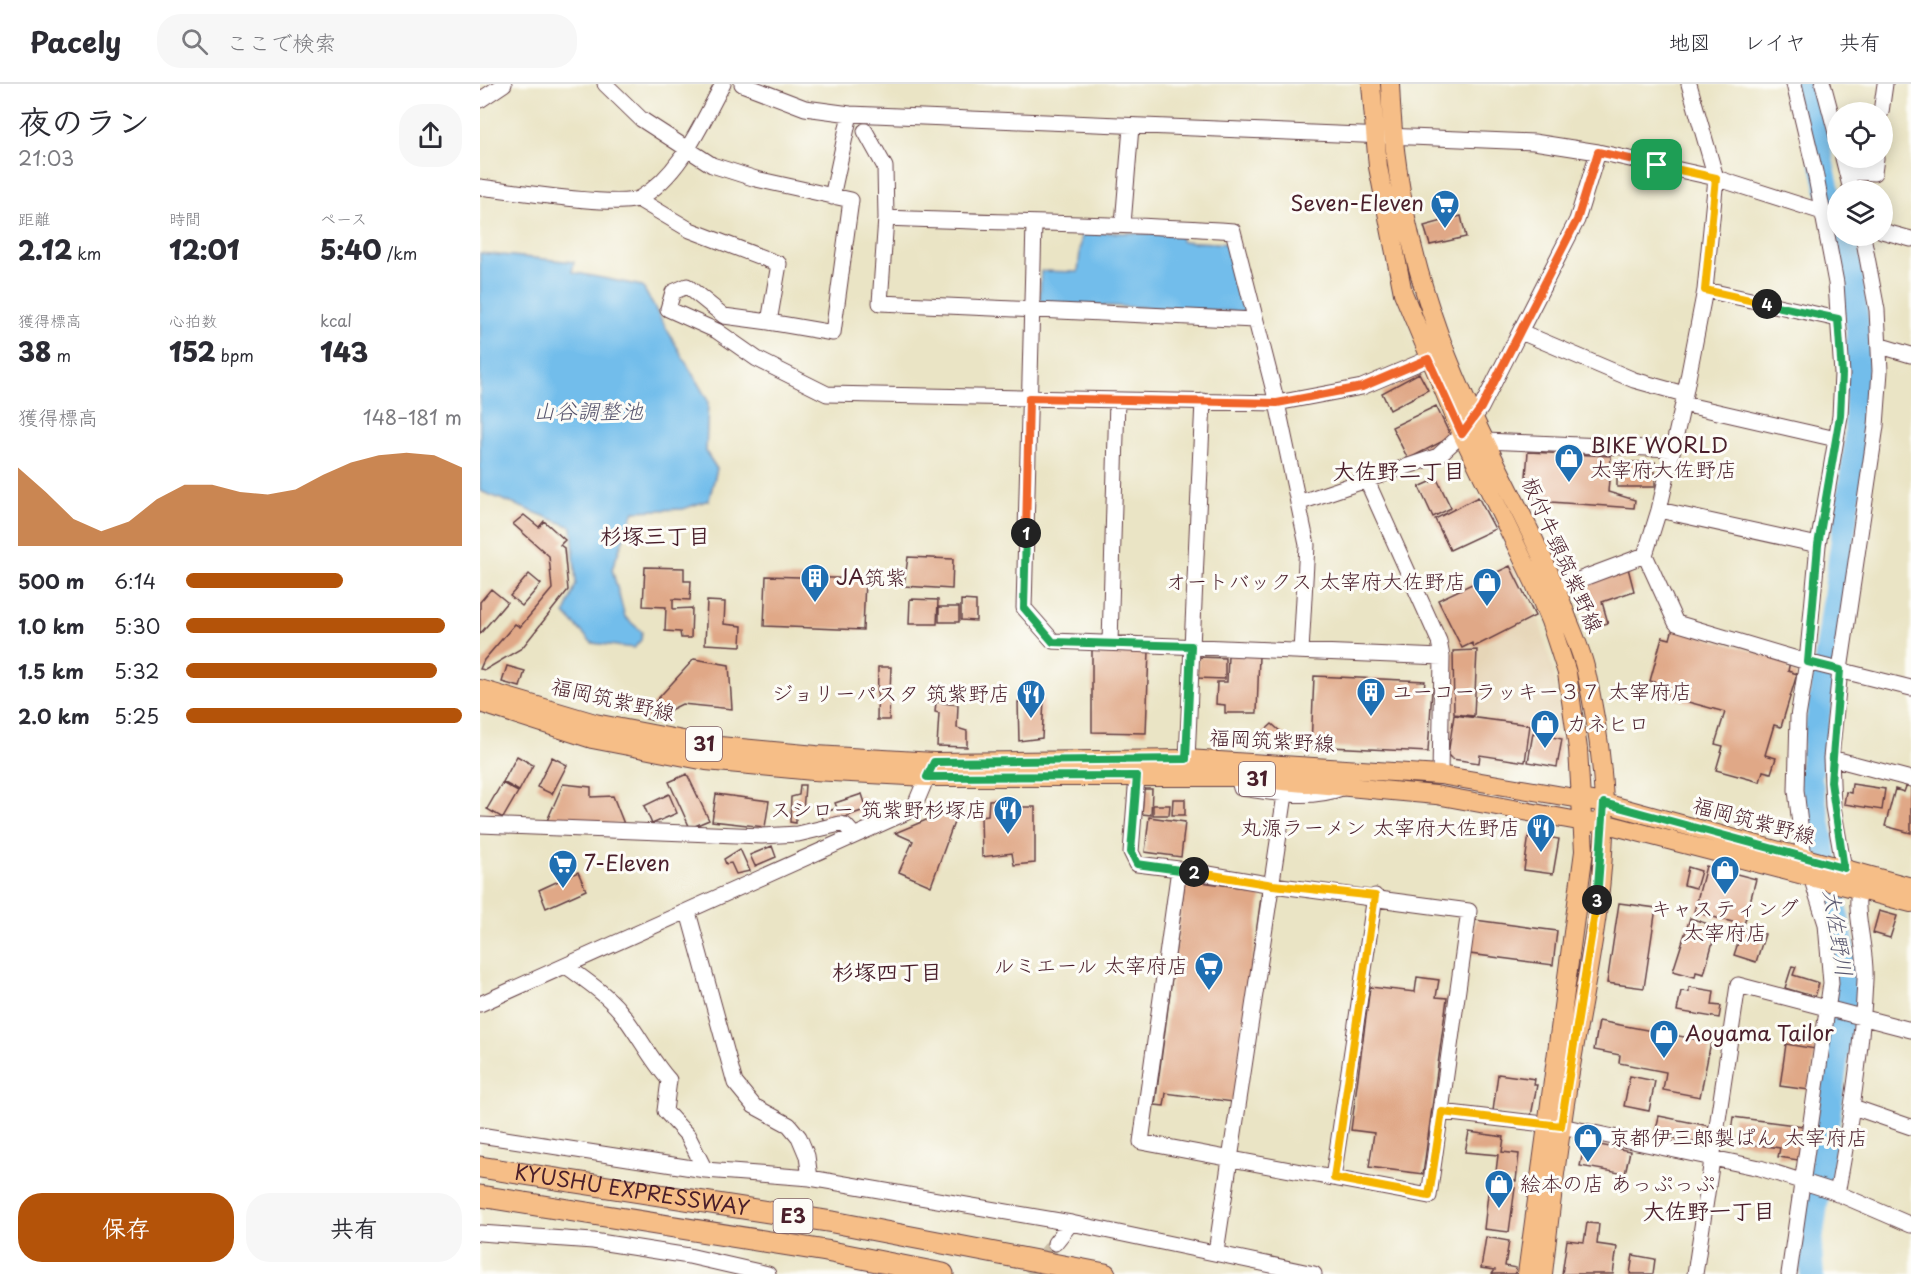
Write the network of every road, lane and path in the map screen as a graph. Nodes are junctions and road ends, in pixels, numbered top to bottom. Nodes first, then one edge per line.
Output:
1 (504, 84) edge
2 (605, 84) edge
3 (723, 84) edge
4 (742, 84) edge
5 (1371, 84) edge
6 (1390, 84) edge
7 (1689, 84) edge
8 (1794, 84) edge
9 (1823, 84) edge
10 (1885, 84) edge
11 (480, 100) edge
12 (1828, 102) edge
13 (1882, 102) edge
14 (850, 114) junction
15 (1131, 127) junction
16 (865, 131) dead end
17 (1374, 137) junction
18 (1392, 137) junction
19 (688, 148) junction
20 (1598, 152) junction
21 (1858, 168) edge
22 (1874, 168) edge
23 (1716, 178) junction
24 (480, 187) edge
25 (832, 197) junction
26 (638, 199) junction
27 (1821, 213) junction
28 (1827, 215) edge
29 (886, 218) junction
30 (1034, 224) junction
31 (1124, 224) junction
32 (1893, 234) edge
33 (1911, 240) edge
34 (1866, 246) edge
35 (1705, 290) junction
36 (1032, 310) junction
37 (1838, 319) junction
38 (1255, 320) junction
39 (770, 322) junction
40 (1521, 332) junction
41 (1881, 346) junction
42 (1911, 355) edge
43 (1428, 359) junction
44 (1029, 398) junction
45 (1683, 399) junction
46 (1117, 400) junction
47 (1203, 401) junction
48 (1277, 403) junction
49 (1474, 418) junction
50 (1462, 434) junction
51 (1836, 439) junction
52 (1485, 441) junction
53 (1671, 449) junction
54 (1367, 481) junction
55 (1298, 503) junction
56 (1659, 510) junction
57 (1818, 545) junction
58 (1645, 555) junction
59 (1557, 588) junction
60 (1110, 643) junction
61 (1191, 646) junction
62 (1301, 651) junction
63 (1442, 657) junction
64 (1808, 662) junction
65 (1840, 670) junction
66 (1911, 688) edge
67 (480, 689) edge
68 (480, 703) edge
69 (1831, 758) junction
70 (1186, 759) junction
71 (930, 770) junction
72 (1440, 775) junction
73 (1137, 776) junction
74 (1238, 777) junction
75 (1911, 779) edge
76 (1346, 787) junction
77 (1286, 795) junction
78 (1583, 800) junction
79 (1604, 803) junction
80 (1584, 822) junction
81 (1603, 823) junction
82 (480, 825) edge
83 (854, 836) junction
84 (1804, 858) junction
85 (1179, 869) junction
86 (1811, 878) junction
87 (1850, 881) junction
88 (1273, 885) junction
89 (1911, 887) edge
90 (1375, 896) junction
91 (1911, 903) edge
92 (688, 912) junction
93 (566, 966) junction
94 (480, 1004) edge
95 (1831, 1010) junction
96 (1859, 1016) junction
97 (1911, 1030) edge
98 (1853, 1107) junction
99 (1442, 1112) junction
100 (1554, 1125) junction
101 (1911, 1127) edge
102 (480, 1135) edge
103 (1711, 1157) junction
104 (1232, 1160) junction
105 (480, 1167) edge
106 (705, 1170) junction
107 (810, 1178) junction
108 (1334, 1178) junction
109 (1804, 1181) junction
110 (1835, 1192) junction
111 (480, 1196) edge
112 (1071, 1223) junction
113 (1911, 1225) edge
114 (480, 1233) edge
115 (1055, 1243) tunnel mouth
116 (1216, 1252) junction
117 (768, 1274) edge
118 (943, 1274) edge
119 (1104, 1274) edge
120 (1314, 1274) edge
121 (1527, 1274) edge
122 (1543, 1274) edge
123 (1695, 1274) edge
124 (1789, 1274) edge

1 - 11 street
2 - 19 street
3 - 19 street
4 - 14 street
5 - 17 main road, 板付牛頸筑紫野線
6 - 18 main road, 板付牛頸筑紫野線
7 - 23 street
8 - 27 street
9 - 12 street
10 - 13 street
14 - 15 street
14 - 25 street
15 - 17 street
15 - 31 street
16 - 29 street
17 - 18 street
17 - 43 main road, 板付牛頸筑紫野線
18 - 20 street
18 - 49 main road, 板付牛頸筑紫野線
19 - 25 street
19 - 26 street
20 - 23 street
20 - 40 street
21 - 22 street
23 - 27 street
23 - 35 street
24 - 26 street
25 - 39 street
26 - 39 street
27 - 28 street
27 - 37 street
29 - 30 street
29 - 36 street
30 - 31 street
30 - 36 street
31 - 38 street
32 - 33 street
34 - 41 street
35 - 37 street
35 - 45 street
36 - 38 street
36 - 44 street
37 - 51 street
38 - 48 street
39 - 44 street
40 - 45 street
40 - 49 street
41 - 42 street
41 - 65 street
43 - 48 street
43 - 50 main road, 板付牛頸筑紫野線
44 - 46 street
44 - 60 street
45 - 51 street
45 - 53 street
46 - 47 street
46 - 60 street
47 - 48 street
47 - 61 street
48 - 55 street
49 - 50 street
49 - 52 main road, 板付牛頸筑紫野線
50 - 54 street
50 - 78 main road, 板付牛頸筑紫野線
51 - 57 street
52 - 53 street
52 - 59 main road, 板付牛頸筑紫野線
53 - 56 street
54 - 55 street
54 - 63 street
55 - 62 street
56 - 57 street
56 - 58 street
57 - 64 street
58 - 59 street
58 - 64 street
59 - 79 main road, 板付牛頸筑紫野線
60 - 61 street
61 - 62 street
61 - 70 street
62 - 63 street
63 - 72 street
64 - 65 street
64 - 84 street
65 - 66 street
65 - 69 street
67 - 71 main road, 福岡筑紫野線 / 31
68 - 71 main road, 福岡筑紫野線 / 31
69 - 75 street
69 - 87 street
70 - 71 main road, 福岡筑紫野線 / 31
70 - 72 main road, 福岡筑紫野線 / 31
71 - 73 main road, 福岡筑紫野線 / 31
71 - 83 street
72 - 78 main road, 福岡筑紫野線 / 31
73 - 74 main road, 福岡筑紫野線 / 31
73 - 85 street
74 - 76 main road, 福岡筑紫野線 / 31
74 - 77 street
76 - 77 street
76 - 80 main road, 福岡筑紫野線 / 31
77 - 88 street
78 - 79 main road, 福岡筑紫野線 / 31
78 - 80 main road, 板付牛頸筑紫野線
79 - 81 main road, 板付牛頸筑紫野線
79 - 84 main road, 福岡筑紫野線 / 31
80 - 81 main road, 福岡筑紫野線 / 31
80 - 100 main road, 板付牛頸筑紫野線
81 - 86 main road, 福岡筑紫野線 / 31
81 - 100 main road, 板付牛頸筑紫野線
82 - 83 street
83 - 92 street
84 - 87 main road, 福岡筑紫野線 / 31
85 - 88 street
85 - 104 street
86 - 87 main road, 福岡筑紫野線 / 31
86 - 95 street
87 - 89 main road, 福岡筑紫野線 / 31
87 - 91 main road, 福岡筑紫野線 / 31
87 - 96 street
88 - 90 street
88 - 104 street
90 - 99 street
90 - 108 street
92 - 93 street
92 - 107 street
93 - 94 street
93 - 106 street
95 - 96 street
95 - 103 street
95 - 109 street
96 - 97 street
96 - 98 street
98 - 101 street
98 - 110 street
99 - 100 street
99 - 108 street
100 - 103 street
100 - 121 main road, 板付牛頸筑紫野線
100 - 122 main road, 板付牛頸筑紫野線
102 - 106 street
103 - 109 street
103 - 123 street
104 - 108 street
104 - 116 street
105 - 119 highway, KYUSHU EXPRESSWAY / E3
106 - 107 street
107 - 112 street
109 - 110 street
109 - 124 street
110 - 113 street
111 - 118 highway, KYUSHU EXPRESSWAY / E3
112 - 115 street
112 - 116 street
114 - 117 street
116 - 120 street

